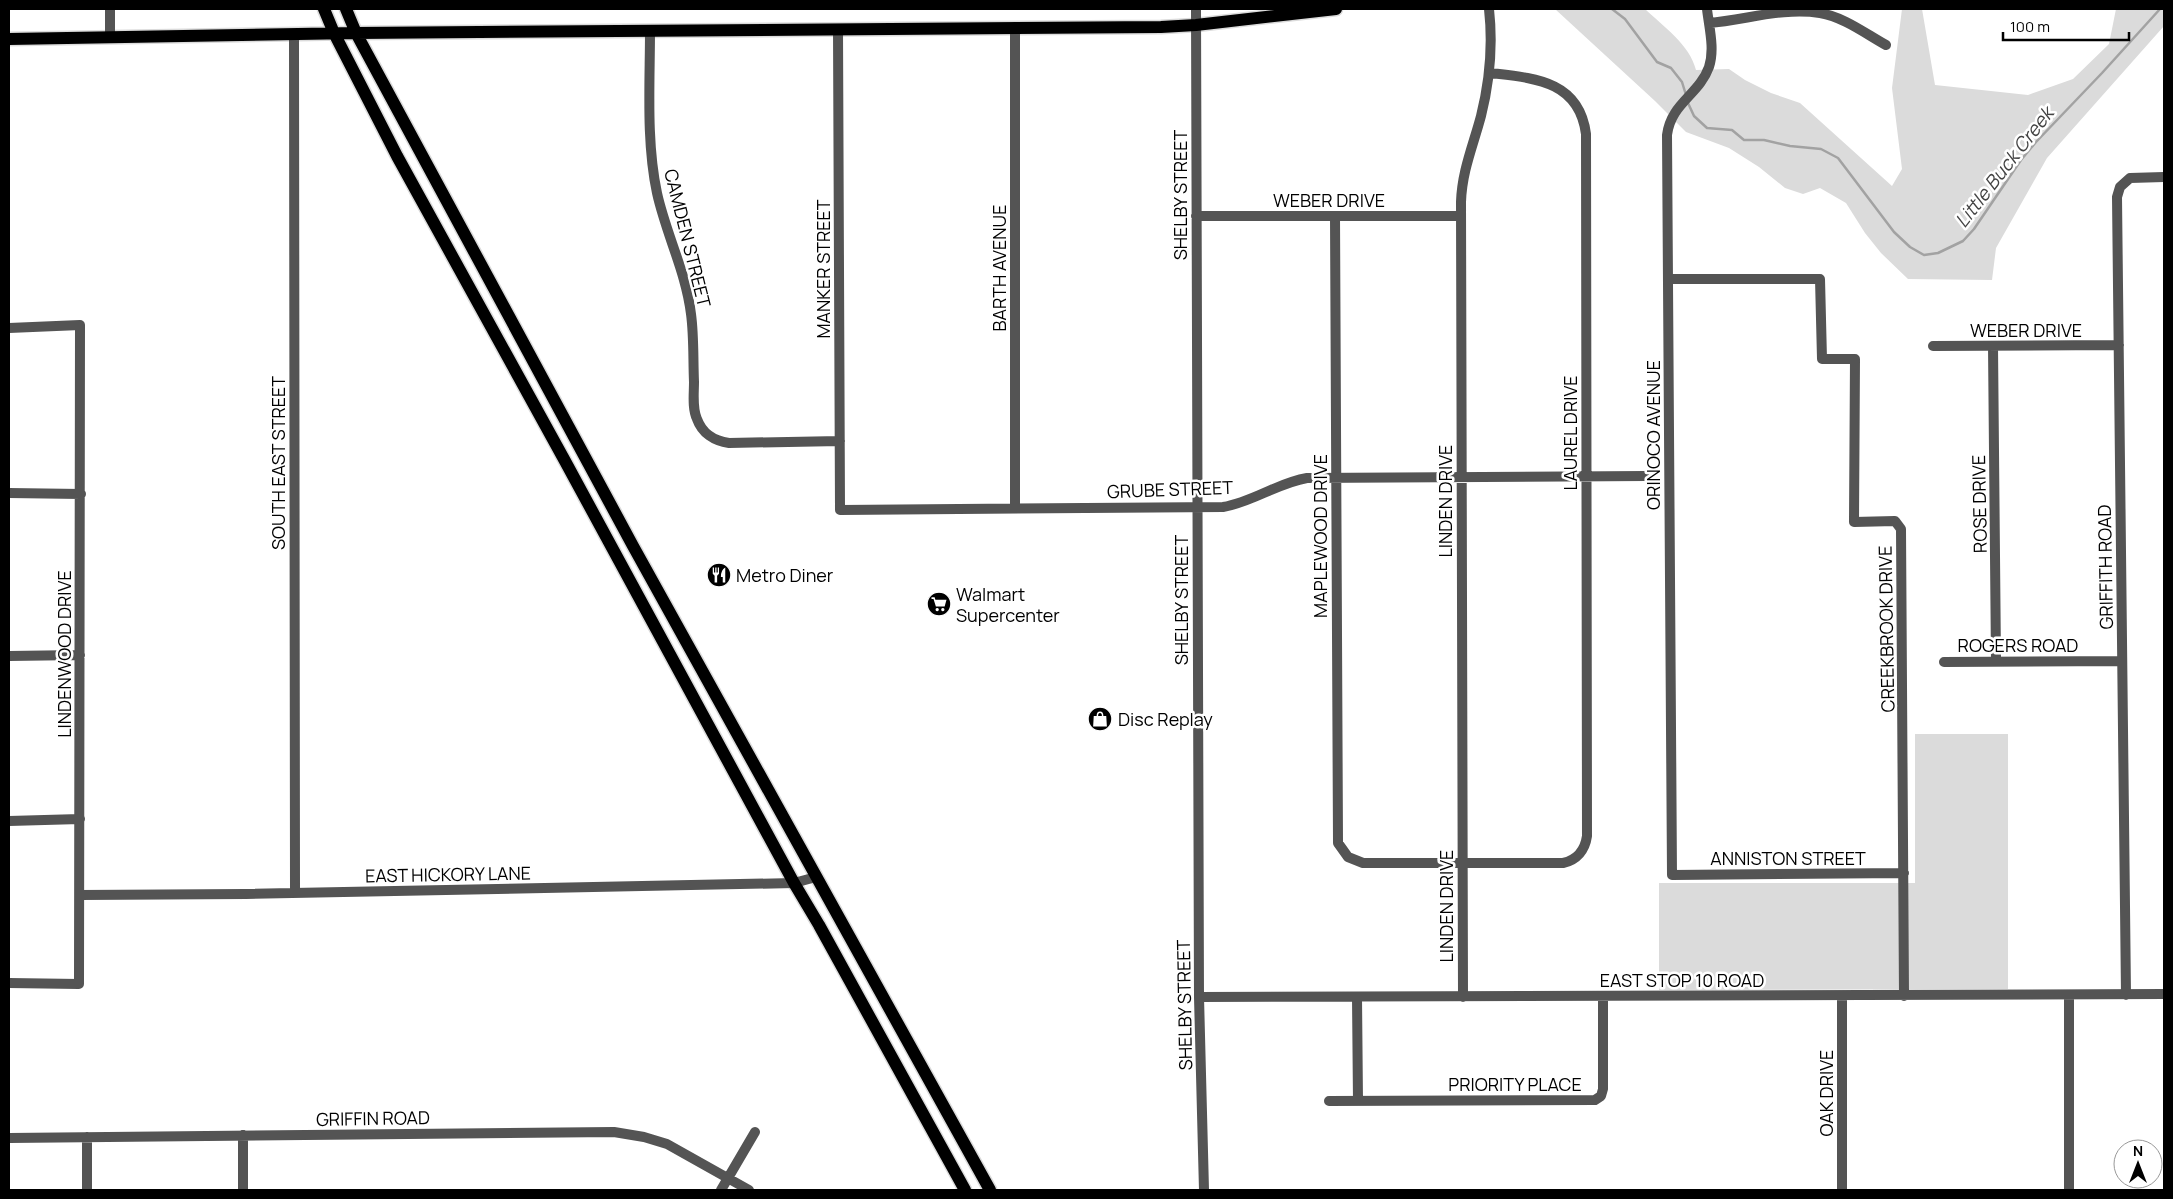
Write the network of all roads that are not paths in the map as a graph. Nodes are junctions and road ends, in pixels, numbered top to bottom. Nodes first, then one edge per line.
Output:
1 (110, 9) edge
2 (324, 9) edge
3 (346, 9) edge
4 (1196, 9) edge
5 (1336, 9) edge
6 (1489, 9) edge
7 (1707, 9) edge
8 (1709, 23) junction
9 (1196, 25) junction
10 (1015, 27) junction
11 (838, 29) junction
12 (650, 30) junction
13 (334, 33) junction
14 (356, 33) junction
15 (294, 34) junction
16 (110, 37) junction
17 (9, 39) edge
18 (1886, 45) dead end
19 (1490, 73) junction
20 (2164, 176) edge
21 (1196, 216) junction
22 (1335, 216) junction
23 (1461, 216) junction
24 (1668, 279) junction
25 (9, 328) edge
26 (2120, 345) junction
27 (1933, 346) dead end
28 (1993, 346) junction
29 (840, 441) junction
30 (1462, 476) junction
31 (1586, 476) junction
32 (1646, 476) dead end
33 (1336, 477) junction
34 (9, 493) edge
35 (81, 494) junction
36 (1197, 506) junction
37 (1015, 508) junction
38 (840, 510) joint
39 (80, 655) junction
40 (9, 656) edge
41 (1996, 661) junction
42 (2122, 661) junction
43 (1944, 662) dead end
44 (80, 819) junction
45 (9, 821) edge
46 (1462, 863) junction
47 (1904, 874) junction
48 (1672, 875) joint
49 (816, 877) junction
50 (794, 883) junction
51 (295, 893) junction
52 (80, 895) junction
53 (9, 983) edge
54 (2164, 994) edge
55 (2126, 995) junction
56 (1603, 996) junction
57 (1842, 996) junction
58 (1904, 996) junction
59 (2069, 996) junction
60 (1199, 997) junction
61 (1357, 997) junction
62 (1463, 997) junction
63 (1358, 1101) junction
64 (1329, 1102) dead end
65 (755, 1132) dead end
66 (243, 1135) junction
67 (87, 1137) junction
68 (9, 1138) edge
69 (728, 1178) junction
70 (87, 1190) edge
71 (243, 1190) edge
72 (721, 1190) edge
73 (749, 1190) edge
74 (965, 1190) edge
75 (990, 1190) edge
76 (1204, 1190) edge
77 (1842, 1190) edge
78 (2070, 1190) edge

1 - 16 street
2 - 13 main road
3 - 14 main road
4 - 9 street, SHELBY STREET
5 - 9 main road
6 - 19 street, LINDEN DRIVE
7 - 8 street, ORINOCO AVENUE
8 - 18 street
8 - 24 street, ORINOCO AVENUE
9 - 10 main road
9 - 21 street, SHELBY STREET
10 - 11 main road
10 - 37 street, BARTH AVENUE
11 - 12 main road
11 - 29 street, MANKER STREET
12 - 14 main road
12 - 29 street, CAMDEN STREET
13 - 14 main road
13 - 15 main road
13 - 50 main road
14 - 49 main road
15 - 16 main road
15 - 51 street, SOUTH EAST STREET
16 - 17 main road
19 - 23 street, LINDEN DRIVE
19 - 31 street, LAUREL DRIVE
20 - 26 street, GRIFFITH ROAD
21 - 22 street, WEBER DRIVE
21 - 36 street, SHELBY STREET
22 - 23 street, WEBER DRIVE
22 - 33 street, MAPLEWOOD DRIVE
23 - 30 street, LINDEN DRIVE
24 - 47 street, CREEKBROOK DRIVE
24 - 48 street, ORINOCO AVENUE
25 - 35 street, LINDENWOOD DRIVE
26 - 28 street, WEBER DRIVE
26 - 42 street, GRIFFITH ROAD
27 - 28 street, WEBER DRIVE
28 - 41 street, ROSE DRIVE
29 - 38 street, MANKER STREET
30 - 31 street, GRUBE STREET
30 - 33 street, GRUBE STREET
30 - 46 street, LINDEN DRIVE
31 - 32 street, GRUBE STREET
31 - 46 street, LAUREL DRIVE
33 - 36 street, GRUBE STREET
33 - 46 street, MAPLEWOOD DRIVE
34 - 35 street
35 - 39 street, LINDENWOOD DRIVE
36 - 37 street, GRUBE STREET
36 - 60 street, SHELBY STREET
37 - 38 street, GRUBE STREET
39 - 40 street
39 - 44 street, LINDENWOOD DRIVE
41 - 42 street, ROGERS ROAD
41 - 43 street, ROGERS ROAD
42 - 55 street, GRIFFITH ROAD
44 - 45 street
44 - 52 street, LINDENWOOD DRIVE
46 - 62 street, LINDEN DRIVE
47 - 48 street, ANNISTON STREET
47 - 58 street, CREEKBROOK DRIVE
49 - 50 street, EAST HICKORY LANE
49 - 75 main road
50 - 51 street, EAST HICKORY LANE
50 - 74 main road
51 - 52 street, EAST HICKORY LANE
52 - 53 street, LINDENWOOD DRIVE
54 - 55 street, EAST STOP 10 ROAD
55 - 59 street, EAST STOP 10 ROAD
56 - 57 street, EAST STOP 10 ROAD
56 - 62 street, EAST STOP 10 ROAD
56 - 63 street, PRIORITY PLACE
57 - 58 street, EAST STOP 10 ROAD
57 - 77 street, OAK DRIVE
58 - 59 street, EAST STOP 10 ROAD
59 - 78 street
60 - 61 street, EAST STOP 10 ROAD
60 - 76 street, SHELBY STREET
61 - 62 street, EAST STOP 10 ROAD
61 - 63 street
63 - 64 street, PRIORITY PLACE
65 - 69 street
66 - 67 street, GRIFFIN ROAD
66 - 69 street, GRIFFIN ROAD
66 - 71 street
67 - 68 street, GRIFFIN ROAD
67 - 70 street
69 - 72 street
69 - 73 street, GRIFFIN ROAD

